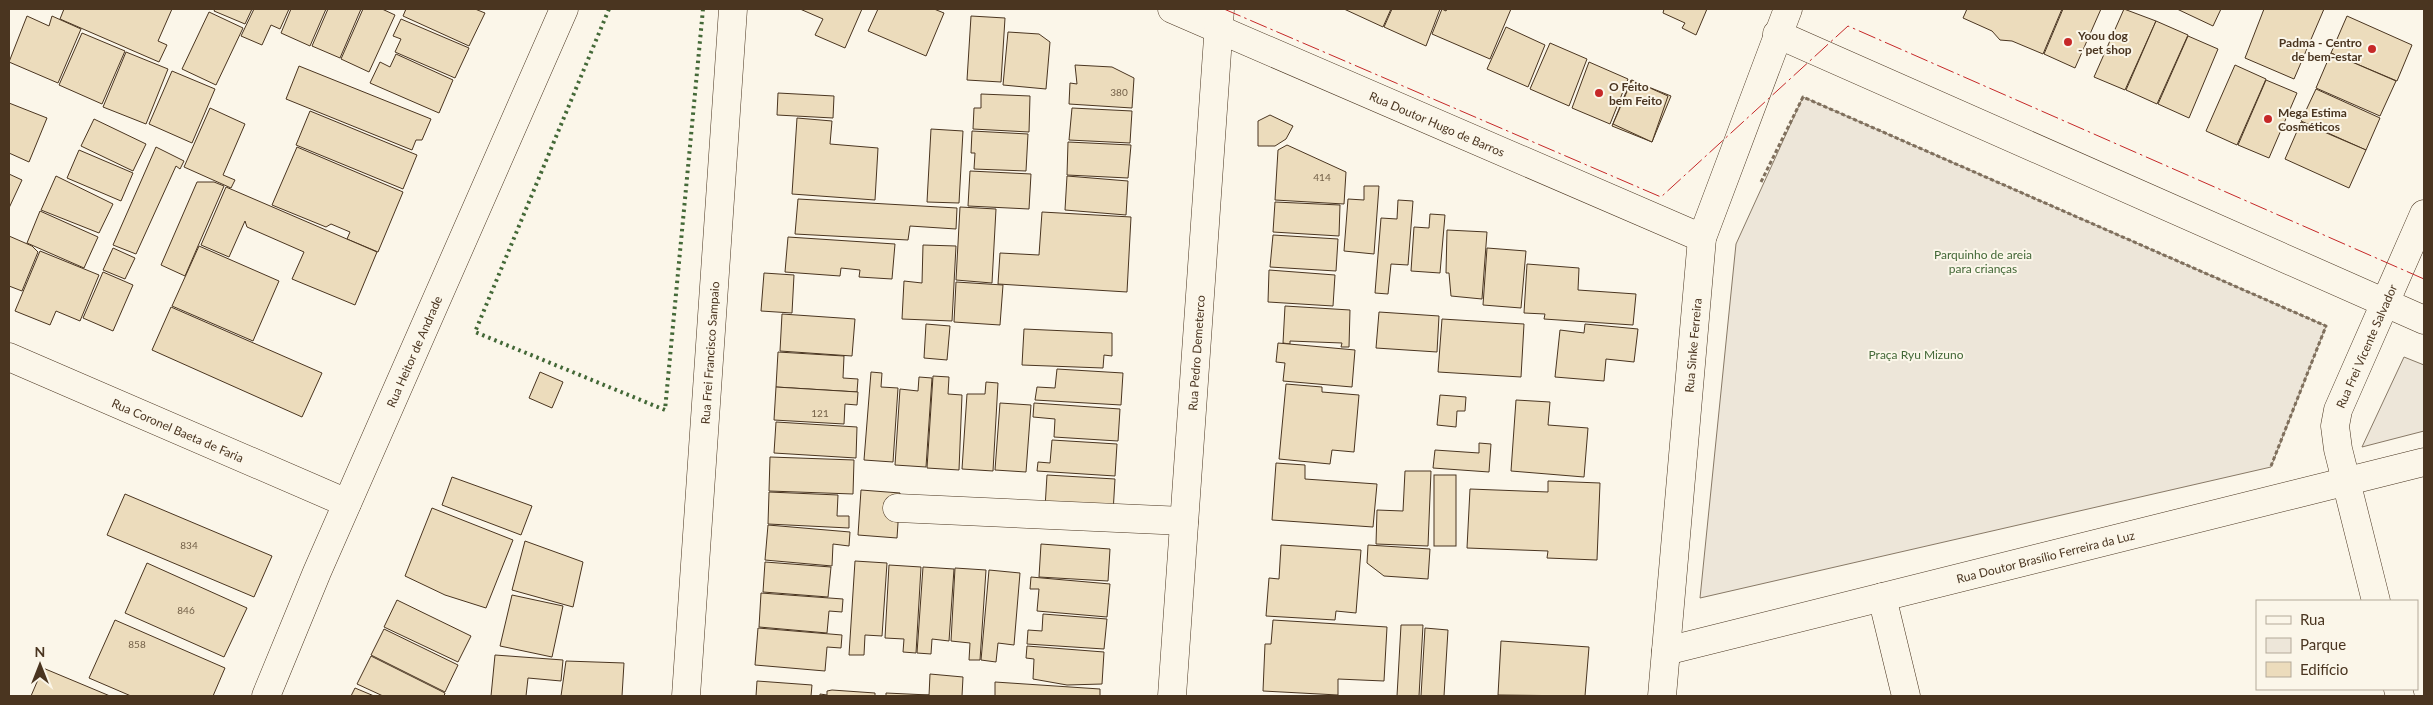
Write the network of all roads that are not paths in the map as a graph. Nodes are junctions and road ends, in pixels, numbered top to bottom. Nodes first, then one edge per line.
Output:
1 (564, 9) edge
2 (733, 9) edge
3 (1172, 9) edge
4 (1788, 9) edge
5 (1219, 19) edge
6 (1777, 34) junction
7 (2424, 214) edge
8 (1702, 238) junction
9 (2386, 303) junction
10 (2424, 320) edge
11 (9, 357) edge
12 (2424, 462) edge
13 (2345, 482) junction
14 (347, 503) junction
15 (897, 508) dead end
16 (1184, 521) junction
17 (1882, 597) junction
18 (2376, 600) edge
19 (1666, 650) junction
20 (266, 696) edge
21 (686, 696) edge
22 (1172, 696) edge
23 (1662, 696) edge
24 (1906, 696) edge

1 - 14 street, Rua Heitor de Andrade
2 - 21 street, Rua Frei Francisco Sampaio
3 - 5 street, Rua Doutor Hugo de Barros
4 - 6 street, Rua Sinke Ferreira
5 - 8 street, Rua Doutor Hugo de Barros
5 - 16 street, Rua Pedro Demeterco
6 - 8 street, Rua Sinke Ferreira
6 - 9 street
7 - 9 street, Rua Frei Vicente Salvador
8 - 19 street, Rua Sinke Ferreira
9 - 10 street
9 - 13 street, Rua Frei Vicente Salvador
11 - 14 street, Rua Coronel Baeta de Faria
12 - 13 street, Rua Doutor Brasílio Ferreira da Luz
13 - 17 street, Rua Doutor Brasílio Ferreira da Luz
13 - 18 street, Rua Frei Vicente Salvador
14 - 20 street, Rua Heitor de Andrade
15 - 16 street
16 - 22 street, Rua Pedro Demeterco
17 - 19 street, Rua Doutor Brasílio Ferreira da Luz
17 - 24 street
19 - 23 street, Rua Sinke Ferreira

